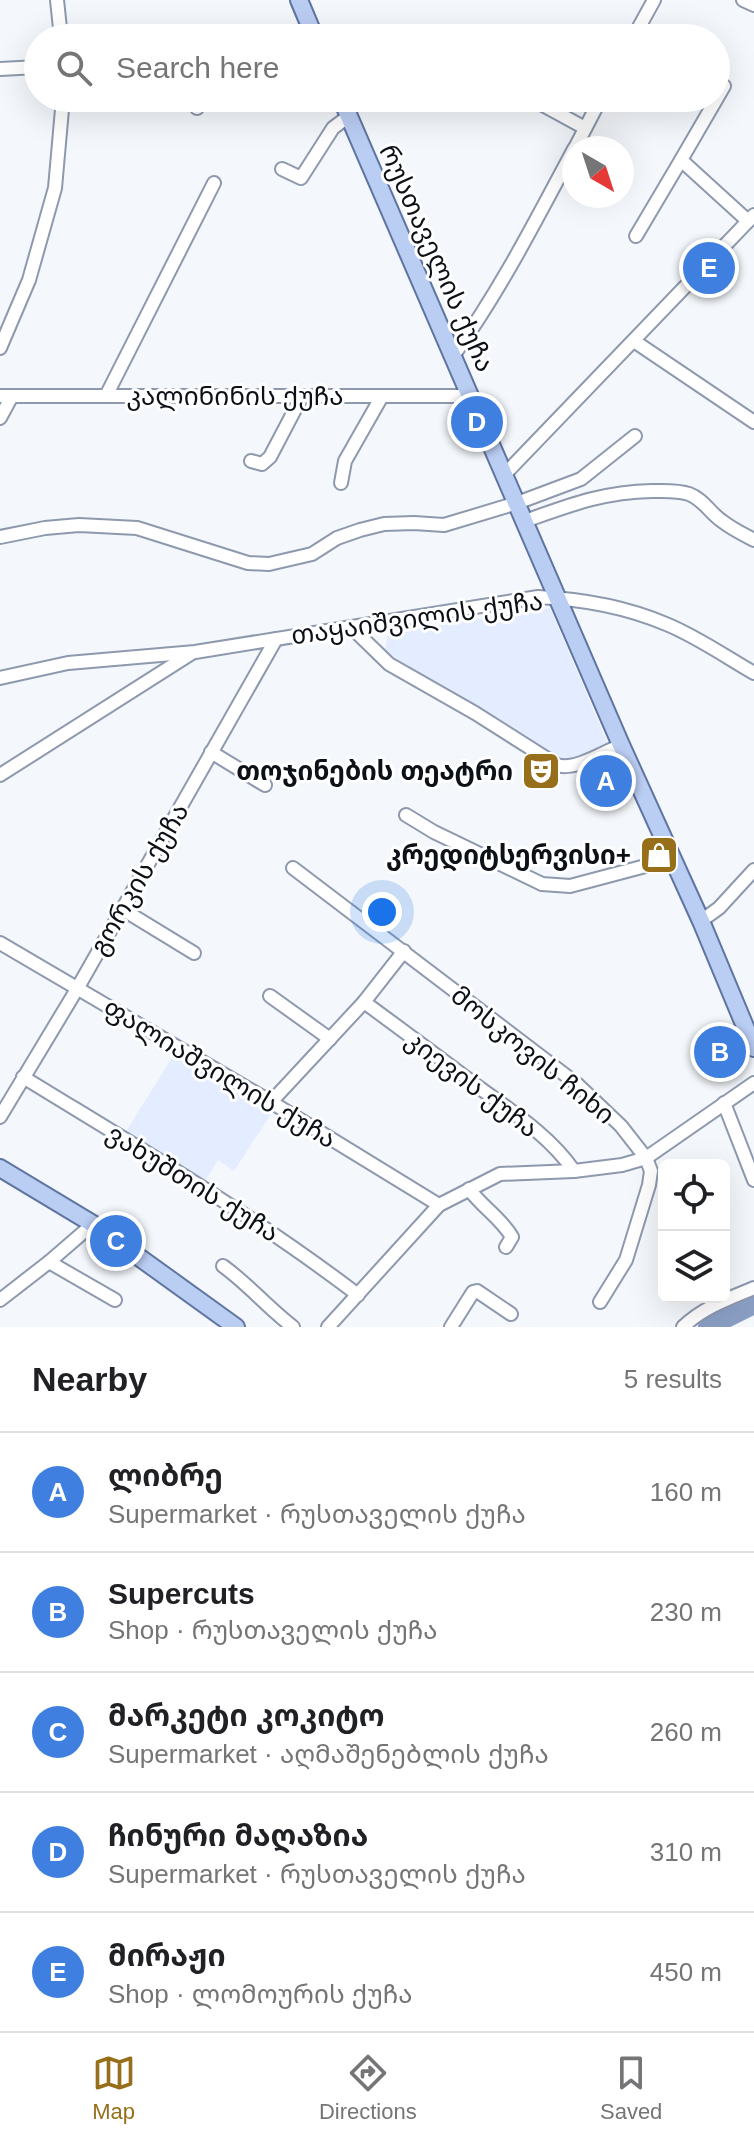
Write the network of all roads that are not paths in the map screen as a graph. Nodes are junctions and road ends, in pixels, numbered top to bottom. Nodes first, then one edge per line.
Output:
1 (57, 0) edge
2 (299, 0) edge
3 (654, 0) edge
4 (743, 0) edge
5 (754, 5) edge
6 (60, 24) edge
7 (309, 24) edge
8 (641, 24) edge
9 (24, 68) edge
10 (0, 69) edge
11 (62, 112) edge
12 (347, 112) edge
13 (556, 112) edge
14 (594, 112) edge
15 (709, 112) edge
16 (349, 116) junction
17 (585, 128) junction
18 (581, 136) edge
19 (681, 160) junction
20 (282, 169) dead end
21 (562, 171) edge
22 (214, 183) dead end
23 (751, 218) edge
24 (636, 236) dead end
25 (634, 341) junction
26 (0, 348) edge
27 (453, 356) junction
28 (6, 396) edge
29 (106, 396) junction
30 (302, 396) junction
31 (382, 396) junction
32 (471, 396) junction
33 (0, 418) edge
34 (754, 422) edge
35 (635, 436) dead end
36 (251, 461) dead end
37 (505, 474) junction
38 (341, 483) dead end
39 (517, 503) junction
40 (525, 521) junction
41 (0, 537) edge
42 (754, 540) edge
43 (558, 598) junction
44 (351, 627) junction
45 (276, 639) junction
46 (195, 652) junction
47 (754, 673) edge
48 (0, 678) edge
49 (621, 745) junction
50 (211, 752) junction
51 (0, 775) edge
52 (265, 785) dead end
53 (406, 815) dead end
54 (672, 859) junction
55 (293, 868) dead end
56 (754, 870) edge
57 (122, 909) junction
58 (701, 921) junction
59 (0, 943) edge
60 (404, 951) junction
61 (194, 953) dead end
62 (77, 989) junction
63 (270, 996) dead end
64 (364, 1002) junction
65 (330, 1039) junction
66 (754, 1048) edge
67 (23, 1077) junction
68 (754, 1083) edge
69 (271, 1102) junction
70 (724, 1103) junction
71 (0, 1117) edge
72 (646, 1158) junction
73 (0, 1168) edge
74 (574, 1171) junction
75 (754, 1180) edge
76 (469, 1189) junction
77 (439, 1205) junction
78 (93, 1224) junction
79 (506, 1247) dead end
80 (49, 1262) junction
81 (223, 1266) dead end
82 (754, 1288) edge
83 (358, 1295) junction
84 (0, 1300) edge
85 (115, 1300) dead end
86 (600, 1302) dead end
87 (511, 1314) dead end
88 (236, 1327) edge
89 (293, 1327) edge
90 (328, 1327) edge
91 (451, 1327) edge
92 (683, 1327) edge

1 - 6 street
2 - 7 main road
3 - 8 street
4 - 5 street
9 - 10 street
11 - 26 street
12 - 16 main road, რუსთაველის ქუჩა
13 - 17 street
14 - 17 street
15 - 19 street
16 - 20 street
16 - 27 main road, რუსთაველის ქუჩა
17 - 18 street
19 - 23 street
19 - 24 street
21 - 27 street
22 - 29 street
23 - 25 street
25 - 34 street
25 - 37 street
27 - 32 main road, რუსთაველის ქუჩა
28 - 29 street, კალინინის ქუჩა
28 - 33 street
29 - 30 street, კალინინის ქუჩა
30 - 31 street, კალინინის ქუჩა
30 - 36 street
31 - 32 street, კალინინის ქუჩა
31 - 38 street
32 - 37 main road, რუსთაველის ქუჩა
35 - 39 street
37 - 39 main road, რუსთაველის ქუჩა
39 - 40 main road, რუსთაველის ქუჩა
39 - 41 street
40 - 42 street
40 - 43 main road, რუსთაველის ქუჩა
43 - 44 street, თაყაიშვილის ქუჩა
43 - 47 street, თაყაიშვილის ქუჩა
43 - 49 main road, რუსთაველის ქუჩა
44 - 45 street, თაყაიშვილის ქუჩა
44 - 49 street
45 - 46 street, თაყაიშვილის ქუჩა
45 - 50 street, გორკის ქუჩა
46 - 48 street, თაყაიშვილის ქუჩა
46 - 51 street
49 - 54 main road, რუსთაველის ქუჩა
50 - 52 street
50 - 57 street, გორკის ქუჩა
53 - 54 street
54 - 58 main road, რუსთაველის ქუჩა
55 - 60 street, მოსკოვის ჩიხი
56 - 58 street
57 - 61 street
57 - 62 street, გორკის ქუჩა
58 - 66 main road, რუსთაველის ქუჩა
59 - 62 street, ფალიაშვილის ქუჩა
60 - 64 street
60 - 72 street, მოსკოვის ჩიხი
62 - 67 street, გორკის ქუჩა
62 - 69 street, ფალიაშვილის ქუჩა
63 - 65 street
64 - 65 street
64 - 74 street, კიევის ქუჩა
65 - 69 street
67 - 71 street, გორკის ქუჩა
67 - 83 street, ვახუშთის ქუჩა
68 - 70 street
69 - 77 street, ფალიაშვილის ქუჩა
70 - 72 street
70 - 75 street
72 - 74 street
72 - 86 street
73 - 78 main road
74 - 76 street
76 - 77 street
76 - 79 street
77 - 83 street
78 - 80 street
78 - 88 main road
80 - 84 street
80 - 85 street
81 - 89 street
82 - 92 street
83 - 90 street
87 - 91 street

